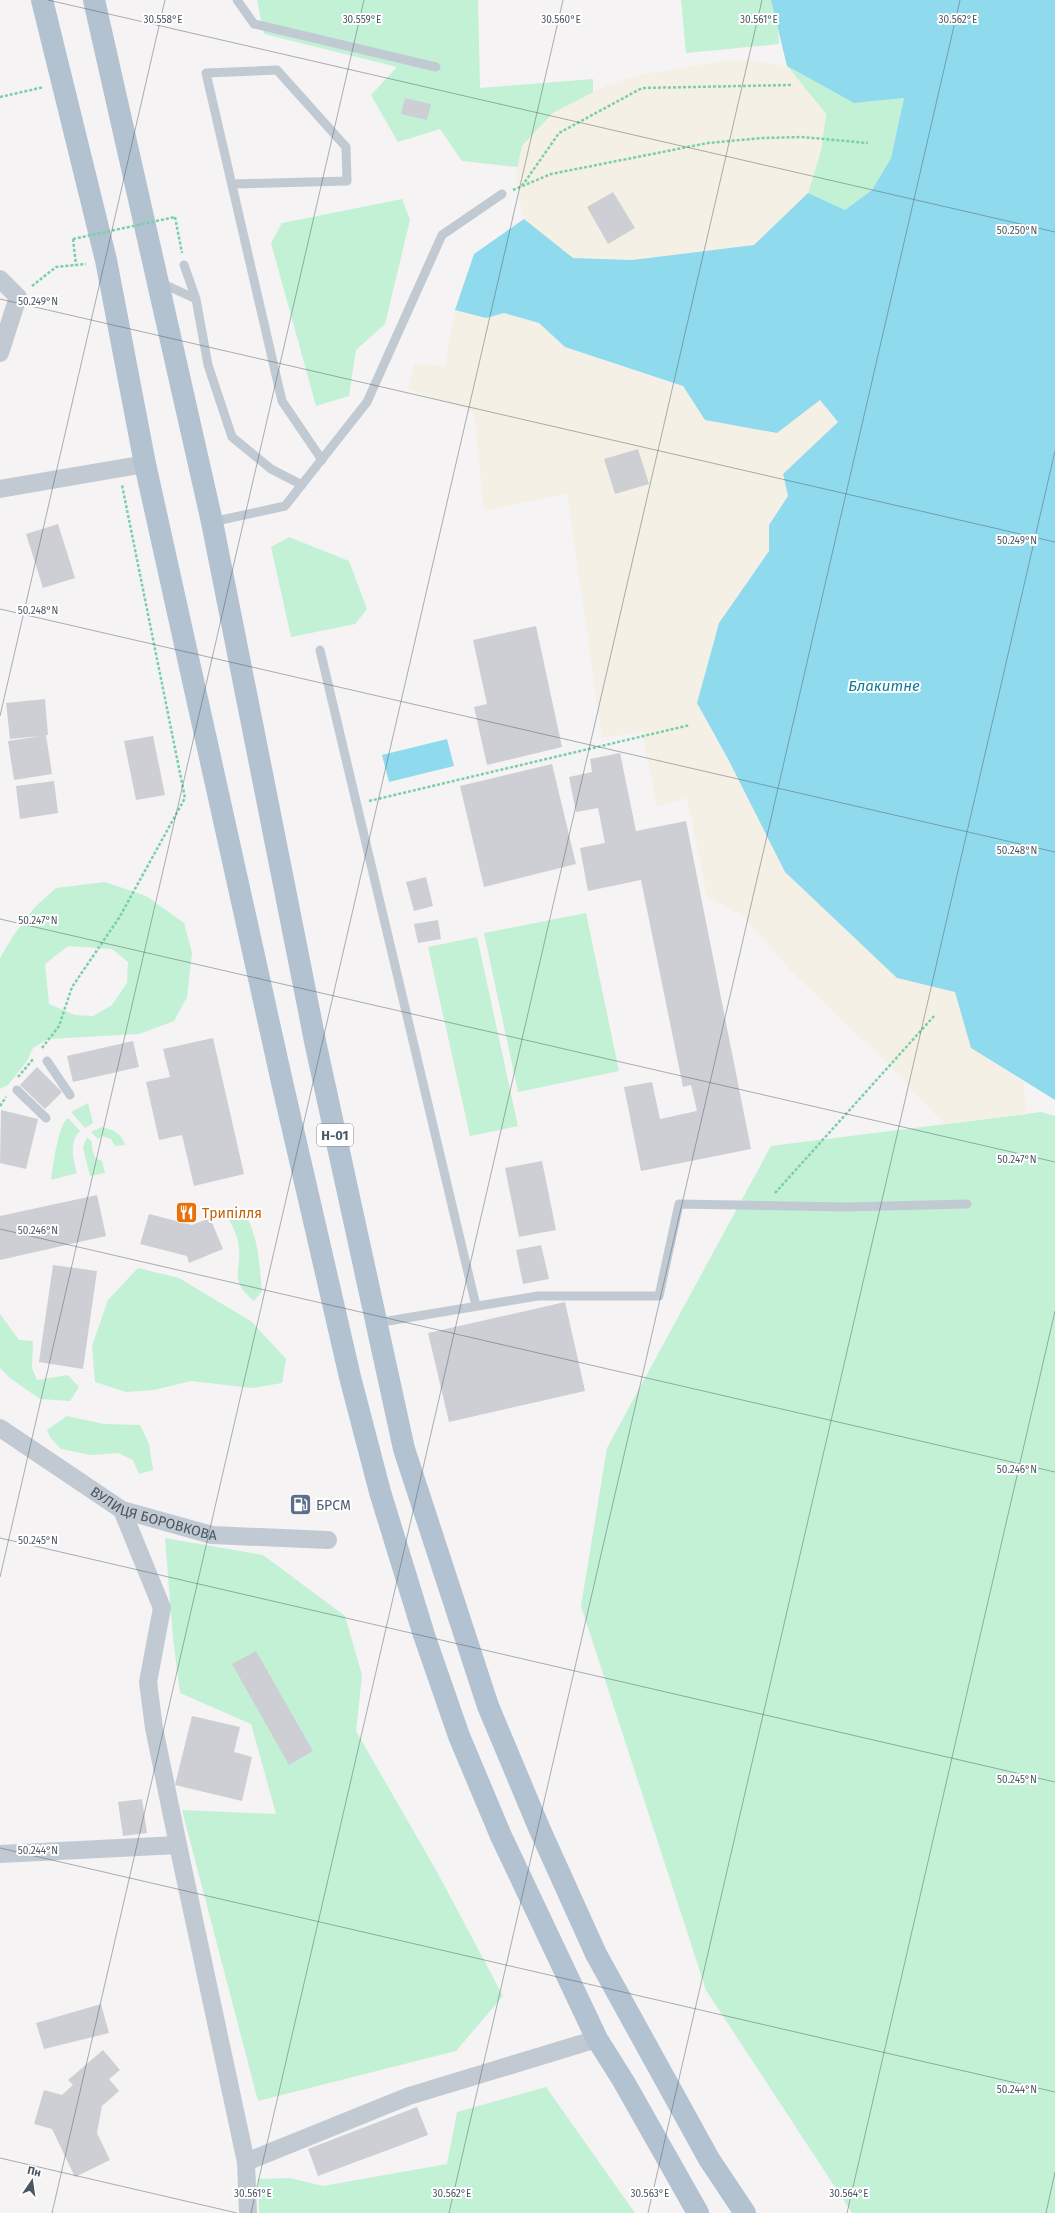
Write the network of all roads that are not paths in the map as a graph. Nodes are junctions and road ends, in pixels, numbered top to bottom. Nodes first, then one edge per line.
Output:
1 (42, 0) edge
2 (94, 0) edge
3 (237, 0) edge
4 (436, 68) dead end
5 (232, 184) junction
6 (502, 194) road end
7 (184, 266) road end
8 (0, 279) edge
9 (158, 282) junction
10 (196, 299) junction
11 (0, 353) edge
12 (322, 460) junction
13 (145, 464) junction
14 (302, 485) junction
15 (0, 488) edge
16 (212, 522) junction
17 (320, 650) dead end
18 (47, 1061) dead end
19 (13, 1090) road end
20 (70, 1095) dead end
21 (46, 1118) dead end
22 (967, 1204) dead end
23 (476, 1306) junction
24 (376, 1323) junction
25 (0, 1428) edge
26 (122, 1510) junction
27 (328, 1540) dead end
28 (178, 1846) junction
29 (0, 1854) edge
30 (597, 2040) junction
31 (246, 2162) junction
32 (248, 2213) edge
33 (698, 2213) edge
34 (745, 2213) edge

1 - 13 main road, Н-01
2 - 9 main road, Н-01
3 - 4 lane
5 - 5 lane
5 - 12 lane
6 - 12 lane
7 - 10 lane
8 - 11 street
9 - 10 lane
9 - 16 main road, Н-01
10 - 14 lane
12 - 14 lane
13 - 15 street
13 - 30 main road, Н-01
14 - 16 lane
16 - 24 main road, Н-01
17 - 23 lane
18 - 20 lane
19 - 21 lane
22 - 23 lane
23 - 24 lane
24 - 34 main road, Н-01
25 - 26 street, ВУЛИЦЯ БОРОВКОВА
26 - 27 street, ВУЛИЦЯ БОРОВКОВА
26 - 28 street
28 - 29 street
28 - 31 street
30 - 31 street
30 - 33 main road, Н-01
31 - 32 street

